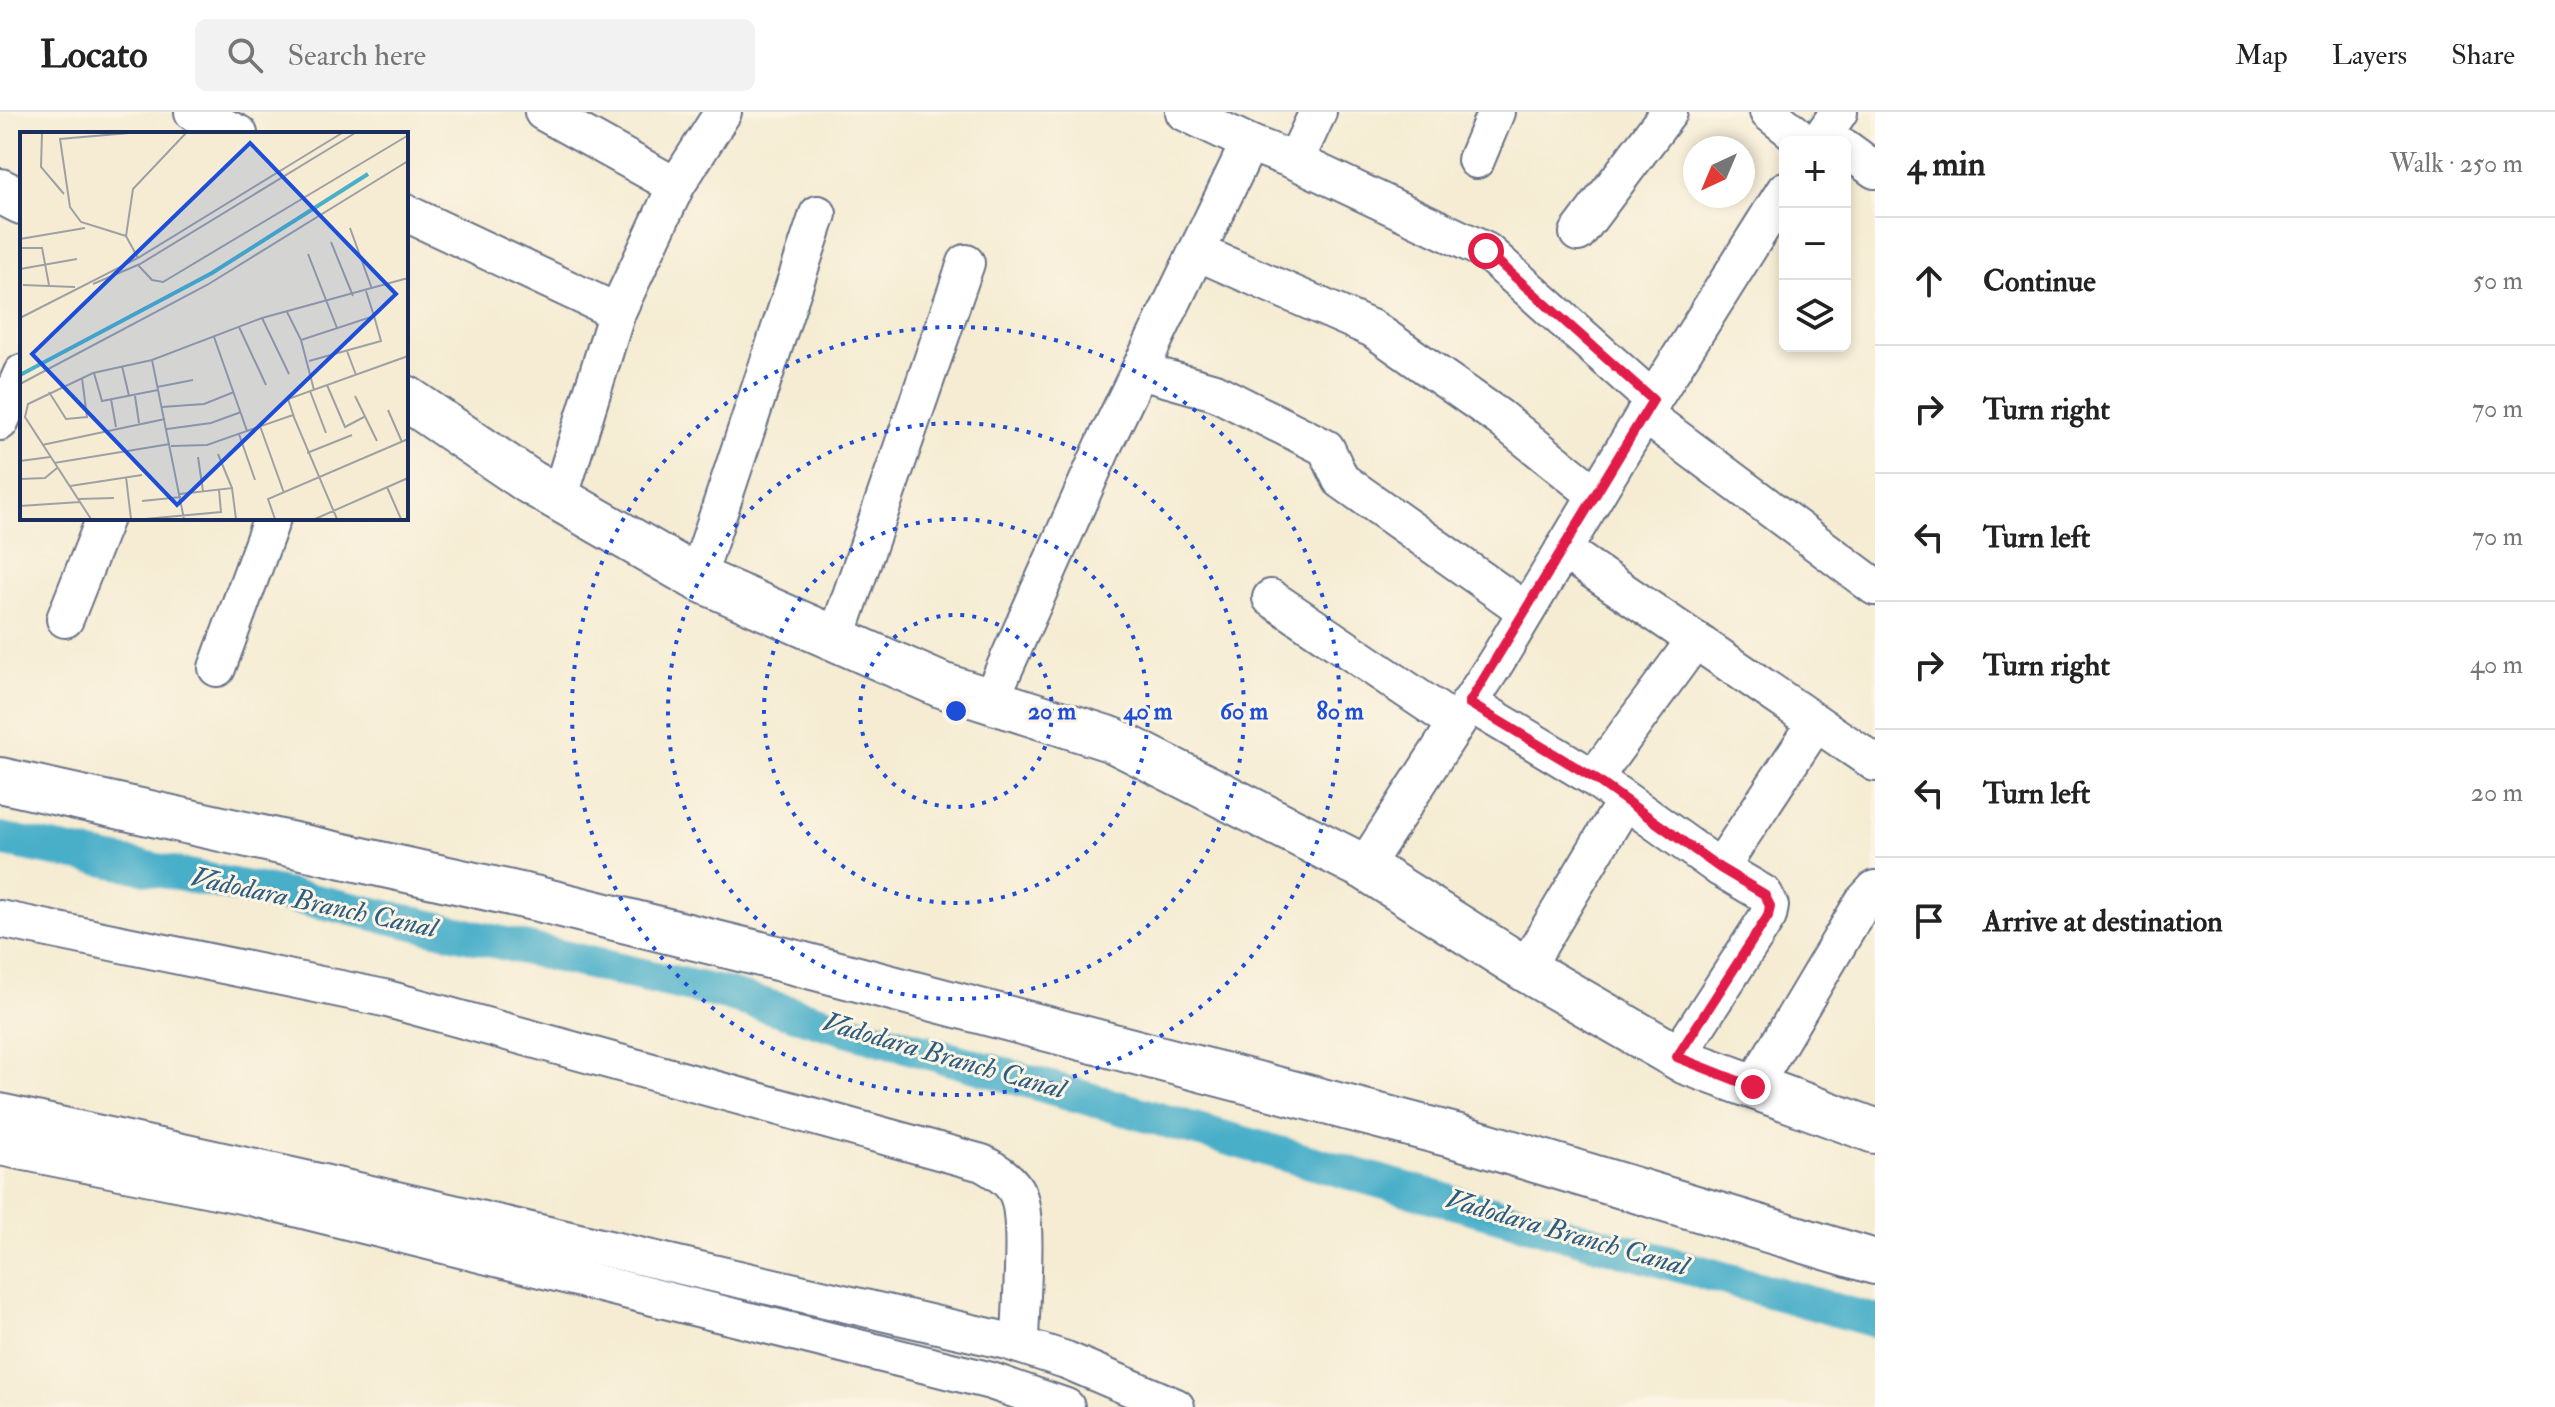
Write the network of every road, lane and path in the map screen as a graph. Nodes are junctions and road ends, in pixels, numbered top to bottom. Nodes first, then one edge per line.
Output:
1 (191, 112) edge
2 (543, 112) edge
3 (723, 112) edge
4 (1184, 112) edge
5 (1318, 112) edge
6 (1496, 112) edge
7 (1669, 112) edge
8 (1768, 112) edge
9 (179, 132) edge
10 (235, 132) edge
11 (1828, 136) edge
12 (1249, 143) junction
13 (1851, 153) edge
14 (1476, 160) dead end
15 (1295, 161) junction
16 (1875, 170) edge
17 (676, 186) junction
18 (0, 191) edge
19 (1779, 200) edge
20 (20, 201) edge
21 (818, 214) dead end
22 (408, 215) edge
23 (1578, 233) dead end
24 (1197, 252) junction
25 (966, 263) dead end
26 (617, 312) junction
27 (1140, 371) junction
28 (20, 377) edge
29 (408, 399) edge
30 (1648, 407) junction
31 (0, 422) edge
32 (1596, 495) junction
33 (559, 499) junction
34 (104, 520) edge
35 (271, 520) edge
36 (1563, 550) junction
37 (697, 578) junction
38 (1875, 587) edge
39 (1271, 598) dead end
40 (1526, 611) junction
41 (65, 619) dead end
42 (836, 639) junction
43 (1695, 640) junction
44 (217, 668) dead end
45 (990, 701) junction
46 (1463, 713) junction
47 (1816, 723) junction
48 (1875, 763) edge
49 (1594, 778) junction
50 (0, 780) edge
51 (1625, 801) junction
52 (1364, 867) junction
53 (1720, 868) junction
54 (1875, 889) edge
55 (0, 919) edge
56 (1525, 969) junction
57 (1677, 1057) junction
58 (1753, 1087) junction
59 (0, 1112) edge
60 (1875, 1131) edge
61 (0, 1147) edge
62 (1875, 1262) edge
63 (1020, 1345) junction
64 (987, 1394) edge
65 (1066, 1407) edge
66 (1176, 1407) edge

1 - 9 street
1 - 10 street
2 - 17 street
3 - 17 street
4 - 12 street
5 - 15 street
6 - 14 street
7 - 23 street
8 - 11 street
12 - 15 street
12 - 24 street
13 - 16 street
15 - 30 street
17 - 26 street
18 - 20 street
19 - 30 street
21 - 37 street
22 - 26 street
24 - 27 street
24 - 32 street
25 - 42 street
26 - 33 street
27 - 40 street
27 - 45 street
28 - 31 street
29 - 33 street
30 - 32 street
30 - 38 street
32 - 36 street
33 - 37 street
34 - 41 street
35 - 44 street
36 - 40 street
36 - 43 street
37 - 42 street
39 - 46 street
40 - 46 street
42 - 45 street
43 - 47 street
43 - 49 street
45 - 52 street
46 - 49 street
46 - 52 street
47 - 48 street
47 - 53 street
49 - 51 street
50 - 62 street
51 - 53 street
51 - 56 street
52 - 56 street
53 - 57 street
54 - 58 street
55 - 63 street
56 - 57 street
57 - 58 street
58 - 60 street
59 - 63 street
61 - 64 street
63 - 66 street
64 - 65 street

